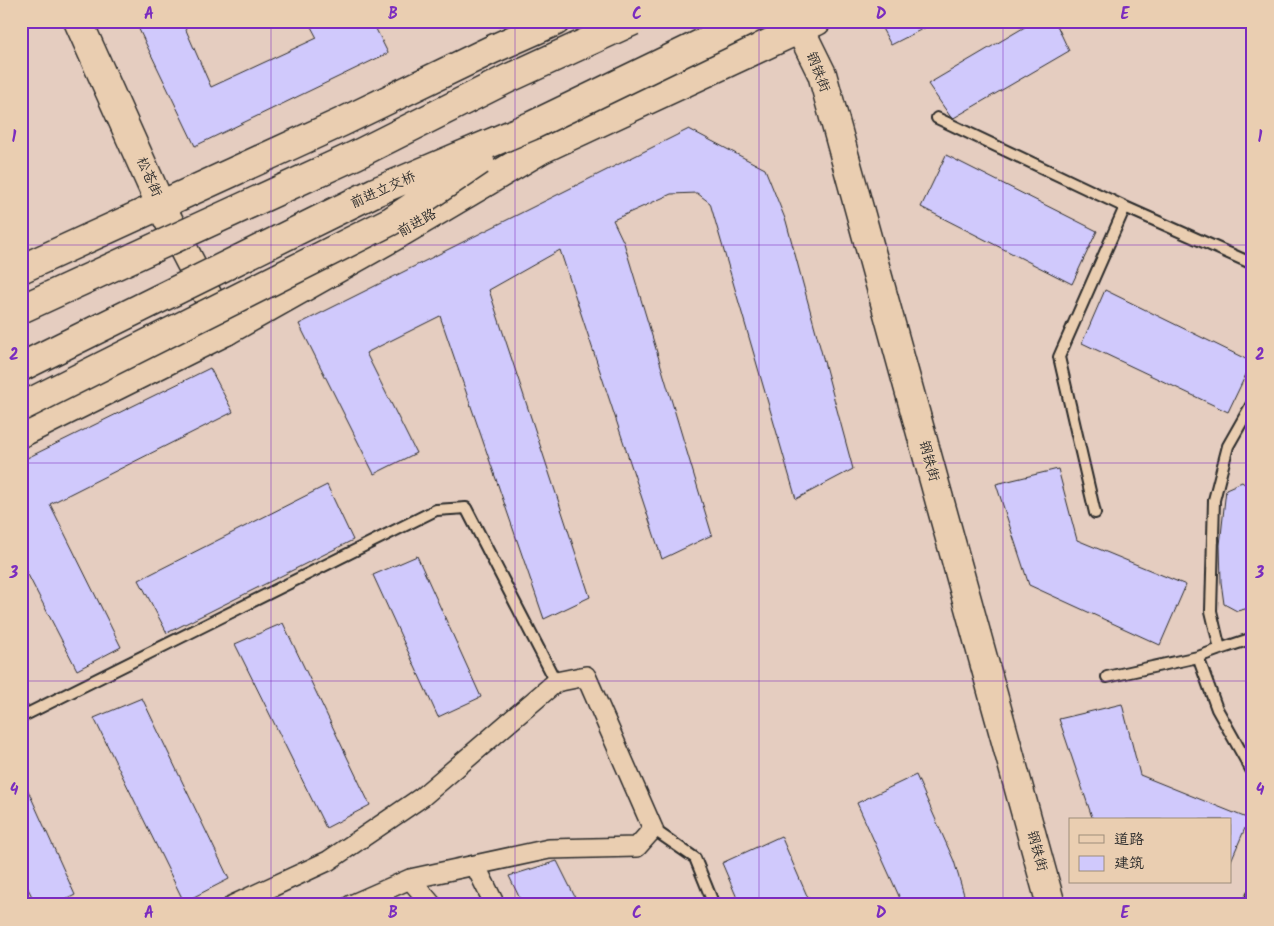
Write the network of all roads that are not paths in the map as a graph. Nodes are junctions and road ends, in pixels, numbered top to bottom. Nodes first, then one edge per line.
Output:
1 (78, 21) edge
2 (556, 21) edge
3 (633, 21) edge
4 (748, 21) edge
5 (804, 24) edge
6 (937, 118) dead end
7 (531, 126) junction
8 (161, 206) junction
9 (1125, 207) junction
10 (1253, 264) edge
11 (21, 269) edge
12 (21, 309) edge
13 (226, 331) junction
14 (21, 367) edge
15 (1253, 402) edge
16 (21, 407) edge
17 (21, 433) edge
18 (1095, 513) dead end
19 (1253, 638) edge
20 (1220, 649) junction
21 (1198, 657) junction
22 (1107, 678) dead end
23 (556, 682) junction
24 (21, 717) edge
25 (1253, 773) edge
26 (653, 829) junction
27 (475, 865) junction
28 (410, 879) junction
29 (1253, 895) edge
30 (233, 905) edge
31 (351, 905) edge
32 (432, 905) edge
33 (495, 905) edge
34 (714, 905) edge
35 (1052, 905) edge
36 (1248, 905) edge

1 - 8 main road, 松苍街
2 - 8 main road
3 - 12 main road, bridge
4 - 7 main road, 前进立交桥, bridge
5 - 13 main road, 前进路
5 - 35 main road, 钢铁街
6 - 9 lane
7 - 14 main road, 前进立交桥, bridge
7 - 16 main road, bridge
8 - 11 main road
8 - 13 main road, 松苍街
9 - 10 lane
9 - 18 lane
13 - 17 main road, 前进路
15 - 20 lane
19 - 20 lane
20 - 21 lane
21 - 22 lane
21 - 25 lane
23 - 24 lane
23 - 26 street
23 - 30 street
26 - 27 street
26 - 34 lane
27 - 28 street
27 - 33 street
28 - 31 street
28 - 32 street
29 - 36 lane

